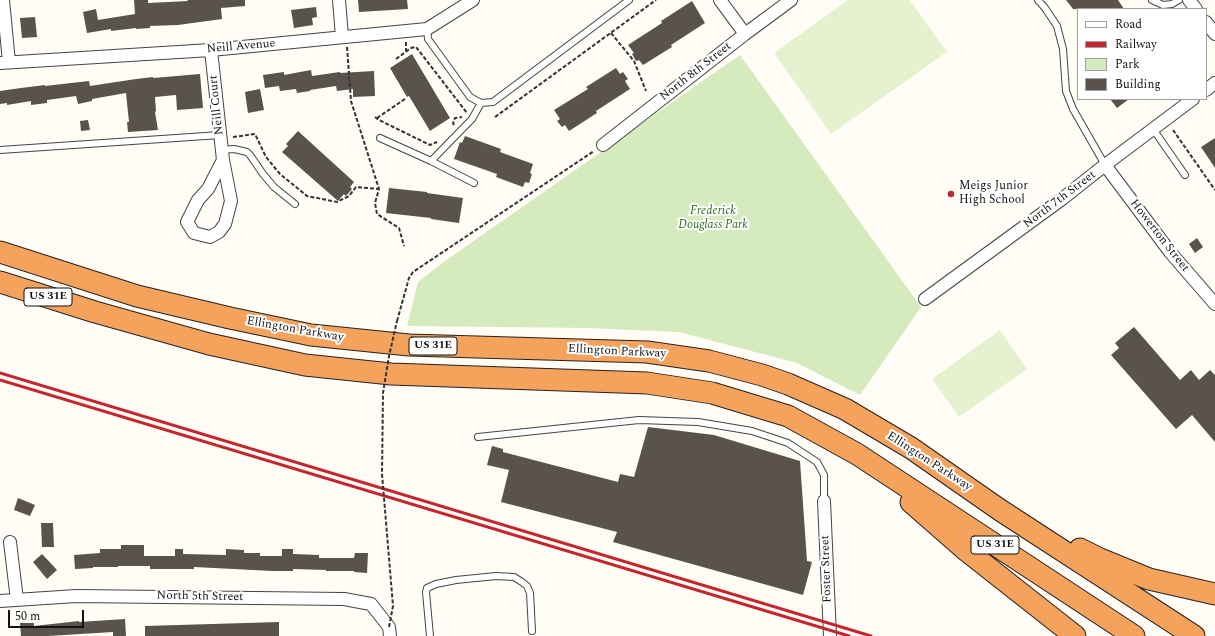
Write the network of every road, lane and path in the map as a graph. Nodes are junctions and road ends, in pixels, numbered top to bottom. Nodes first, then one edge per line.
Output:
1 (4, 0) edge
2 (339, 0) edge
3 (473, 0) edge
4 (629, 0) edge
5 (656, 0) edge
6 (720, 0) edge
7 (791, 0) edge
8 (1038, 0) edge
9 (1152, 0) edge
10 (1179, 0) edge
11 (1189, 0) edge
12 (1195, 8) edge
13 (1207, 23) edge
14 (427, 28) junction
15 (611, 32) junction
16 (745, 34) junction
17 (1215, 34) edge
18 (344, 42) junction
19 (406, 42) dead end
20 (211, 50) junction
21 (406, 51) junction
22 (396, 59) dead end
23 (4, 63) edge
24 (1215, 83) edge
25 (1207, 89) edge
26 (646, 91) dead end
27 (405, 99) dead end
28 (1192, 100) edge
29 (481, 104) junction
30 (496, 117) dead end
31 (454, 126) dead end
32 (1153, 129) junction
33 (1174, 130) dead end
34 (220, 135) junction
35 (233, 137) dead end
36 (380, 138) dead end
37 (440, 139) dead end
38 (603, 145) joint
39 (0, 150) edge
40 (222, 155) junction
41 (431, 160) junction
42 (1106, 165) junction
43 (1185, 175) dead end
44 (474, 183) dead end
45 (379, 189) junction
46 (1215, 190) edge
47 (295, 204) dead end
48 (404, 246) dead end
49 (0, 252) edge
50 (0, 282) edge
51 (0, 296) edge
52 (925, 299) dead end
53 (1214, 301) edge
54 (95, 312) junction
55 (478, 437) dead end
56 (857, 454) junction
57 (824, 501) joint
58 (1000, 510) junction
59 (10, 542) dead end
60 (1215, 594) edge
61 (17, 600) junction
62 (0, 601) edge
63 (390, 631) edge
64 (532, 631) dead end
65 (430, 636) edge
66 (830, 636) edge
67 (1075, 636) edge
68 (1134, 636) edge
69 (1194, 636) edge

1 - 23 street
2 - 18 street
3 - 14 street, Neill Avenue
4 - 29 lane
5 - 15 path
6 - 16 street
7 - 16 street, North 8th Street
8 - 42 lane
9 - 10 lane
11 - 12 street
13 - 17 street
14 - 18 street, Neill Avenue
14 - 29 lane
15 - 26 path
15 - 30 path
16 - 38 street, North 8th Street
18 - 20 street, Neill Avenue
18 - 45 path
19 - 21 path
20 - 23 street, Neill Avenue
20 - 34 street, Neill Court
21 - 22 path
21 - 31 path
24 - 25 street
27 - 37 path
28 - 32 street, North 7th Street
29 - 41 lane
32 - 42 street, North 7th Street
32 - 43 lane
33 - 46 path
34 - 39 lane
34 - 40 street, Neill Court
35 - 45 path
36 - 41 lane
38 - 63 path, bridge
40 - 40 street, Neill Court
40 - 47 lane
41 - 44 lane
42 - 52 street, North 7th Street
42 - 53 street, Howerton Street
45 - 48 path
49 - 58 highway, Ellington Parkway / US 31E
50 - 54 highway, US 31E
51 - 54 highway
54 - 56 highway, US 31E
55 - 57 lane
56 - 67 highway
56 - 68 highway, US 31E
57 - 66 street, Foster Street
58 - 60 highway
58 - 69 highway, Ellington Parkway / US 31E
59 - 61 street
61 - 62 street, North 5th Street
61 - 63 street, North 5th Street
64 - 65 lane

